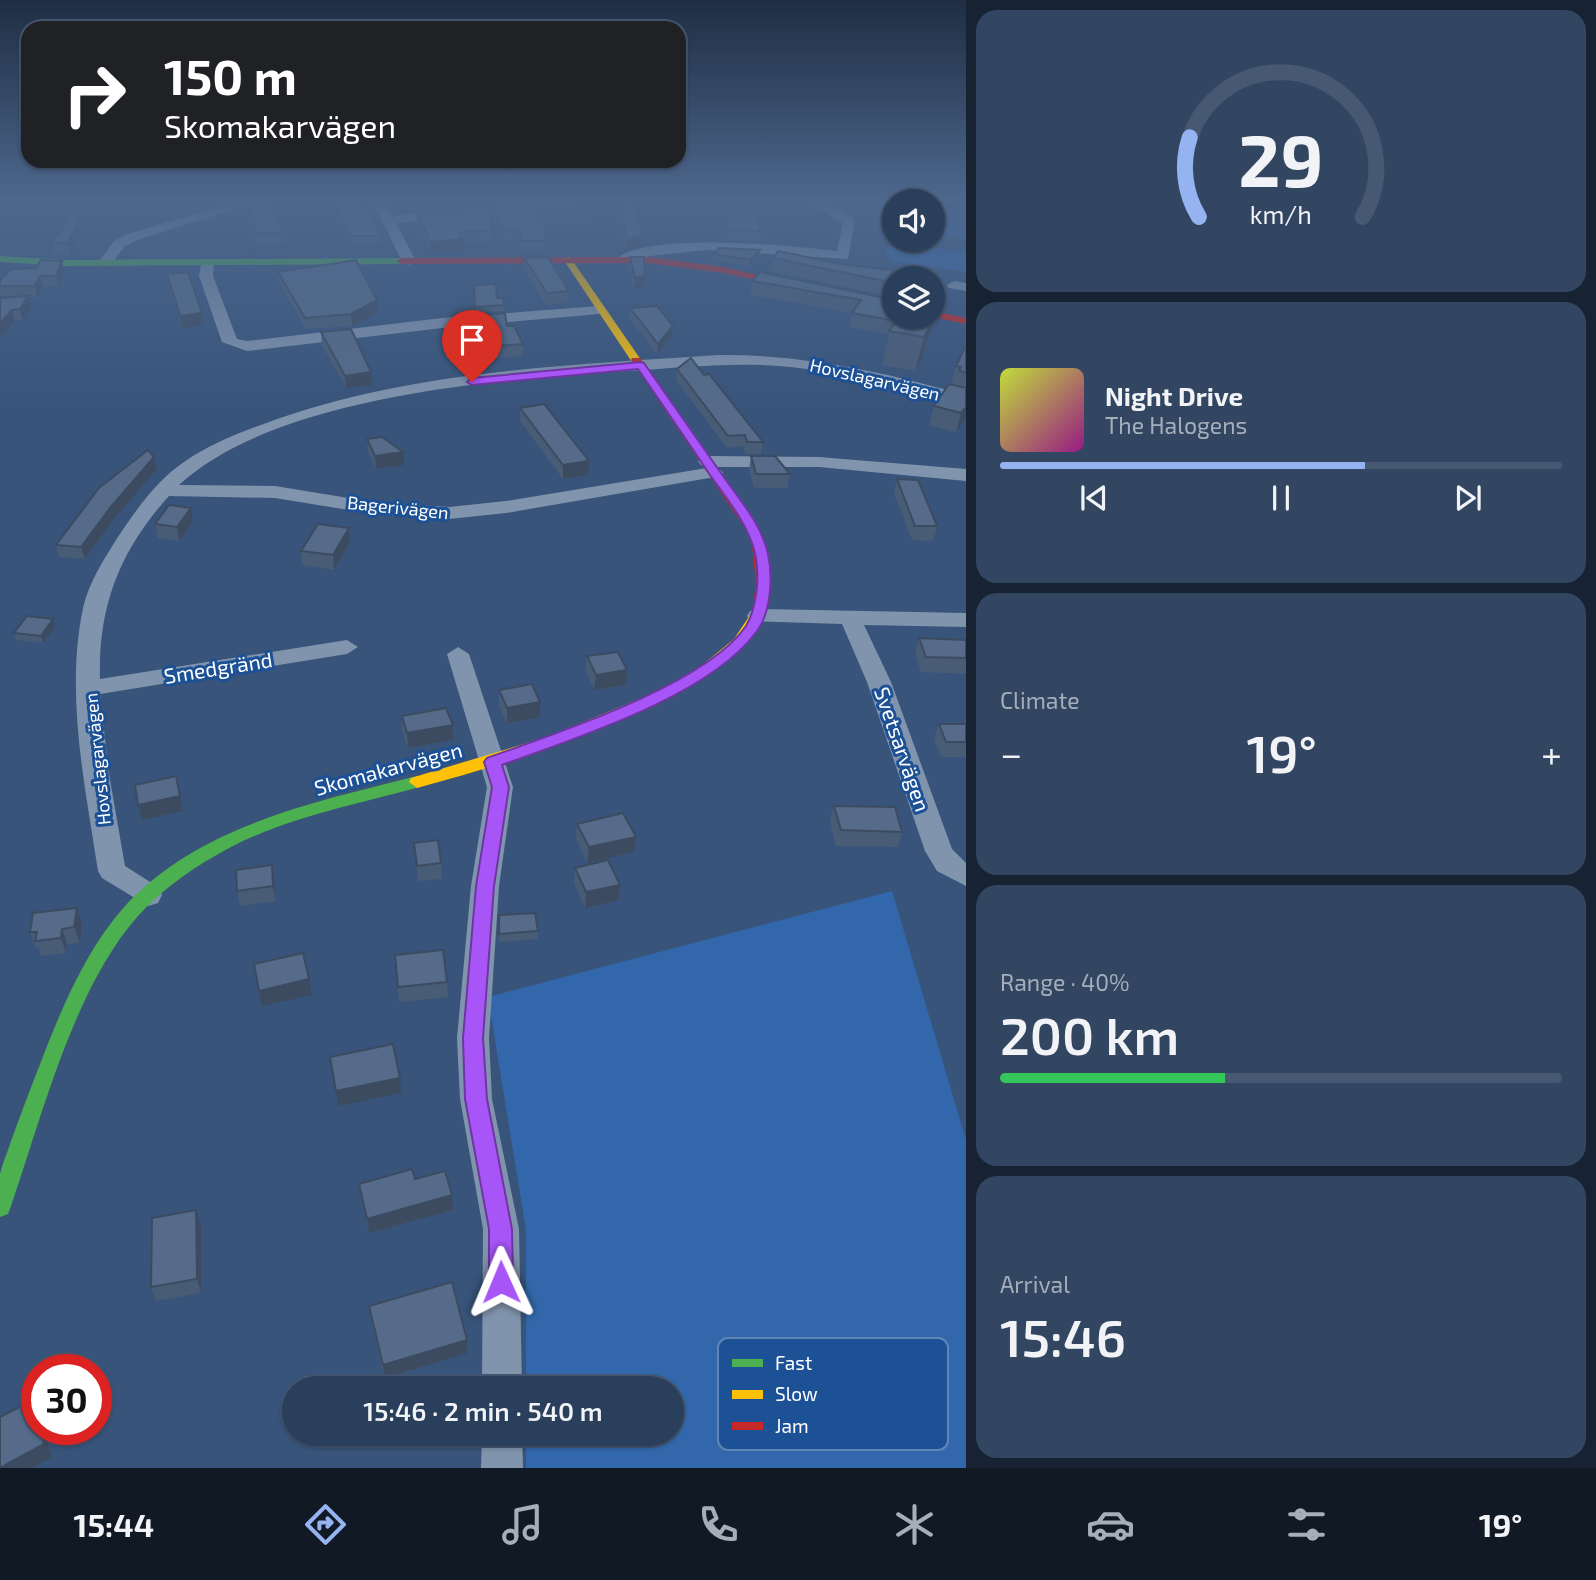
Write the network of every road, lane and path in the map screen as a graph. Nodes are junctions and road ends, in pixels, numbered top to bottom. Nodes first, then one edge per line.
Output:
1 (206, 270) edge
2 (574, 270) edge
3 (719, 270) edge
4 (882, 303) edge
5 (599, 310) junction
6 (945, 317) edge
7 (966, 321) edge
8 (641, 365) junction
9 (966, 400) edge
10 (711, 466) junction
11 (966, 475) edge
12 (164, 490) junction
13 (758, 616) junction
14 (850, 617) junction
15 (966, 620) edge
16 (347, 647) dead end
17 (458, 654) dead end
18 (89, 688) junction
19 (493, 762) junction
20 (965, 875) edge
21 (148, 895) junction
22 (0, 1206) edge
23 (502, 1376) edge
24 (502, 1446) edge
25 (502, 1468) edge

1 - 5 street
2 - 5 street, Skomakarvägen
3 - 4 street
5 - 8 street, Skomakarvägen
6 - 7 street
8 - 9 street, Hovslagarvägen
8 - 10 street, Skomakarvägen
8 - 12 street, Hovslagarvägen
10 - 11 street, Bagerivägen
10 - 12 street, Bagerivägen
10 - 13 street, Skomakarvägen
12 - 18 street, Hovslagarvägen
13 - 14 street
13 - 19 street, Skomakarvägen
14 - 15 street
14 - 20 street, Svetsarvägen
16 - 18 street, Smedgränd
17 - 19 street
18 - 21 street, Hovslagarvägen
19 - 21 street, Skomakarvägen
19 - 23 street
21 - 22 street, Skomakarvägen
24 - 25 street

